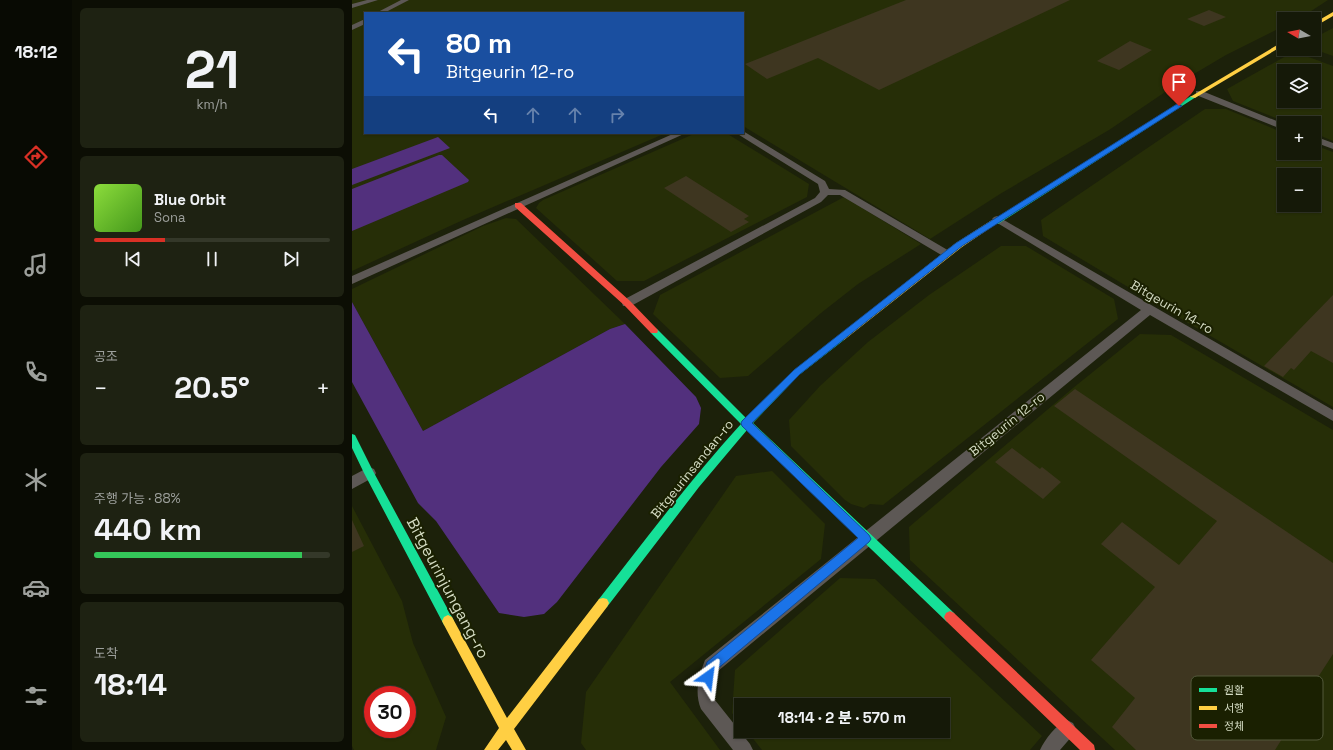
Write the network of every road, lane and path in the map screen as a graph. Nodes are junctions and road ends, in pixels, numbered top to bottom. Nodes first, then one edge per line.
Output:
1 (375, 0) edge
2 (406, 0) edge
3 (352, 6) edge
4 (381, 12) edge
5 (1333, 14) edge
6 (1321, 21) edge
7 (364, 22) edge
8 (352, 28) edge
9 (1277, 47) edge
10 (1200, 93) junction
11 (1277, 124) edge
12 (680, 134) edge
13 (742, 134) edge
14 (1321, 142) edge
15 (1333, 146) edge
16 (824, 192) junction
17 (518, 205) junction
18 (997, 220) junction
19 (947, 254) junction
20 (352, 280) edge
21 (627, 303) junction
22 (1149, 310) junction
23 (1333, 416) edge
24 (746, 423) junction
25 (352, 438) edge
26 (369, 473) junction
27 (352, 483) edge
28 (866, 539) junction
29 (506, 729) junction
30 (1067, 729) junction
31 (490, 750) edge
32 (520, 750) edge
33 (744, 750) edge
34 (1049, 750) edge
35 (1089, 750) edge

1 - 3 street
2 - 4 street
5 - 6 street
7 - 8 street
9 - 10 street, Bitgeurinsandan-ro
10 - 11 street
10 - 18 street, Bitgeurinsandan-ro
12 - 17 street
13 - 16 street
14 - 15 street
16 - 19 street
16 - 21 street
17 - 20 street
17 - 21 street
18 - 19 street, Bitgeurinsandan-ro
18 - 22 street, Bitgeurin 14-ro
19 - 24 street, Bitgeurinsandan-ro
21 - 24 street
22 - 23 street, Bitgeurin 14-ro
22 - 28 street, Bitgeurin 12-ro
24 - 28 street
24 - 29 street, Bitgeurinsandan-ro
25 - 26 street, Bitgeurinjungang-ro
26 - 27 street
26 - 29 street, Bitgeurinjungang-ro
28 - 30 street
28 - 33 street, Bitgeurin 12-ro
29 - 31 street, Bitgeurinsandan-ro
29 - 32 street, Bitgeurinjungang-ro
30 - 34 street
30 - 35 street

